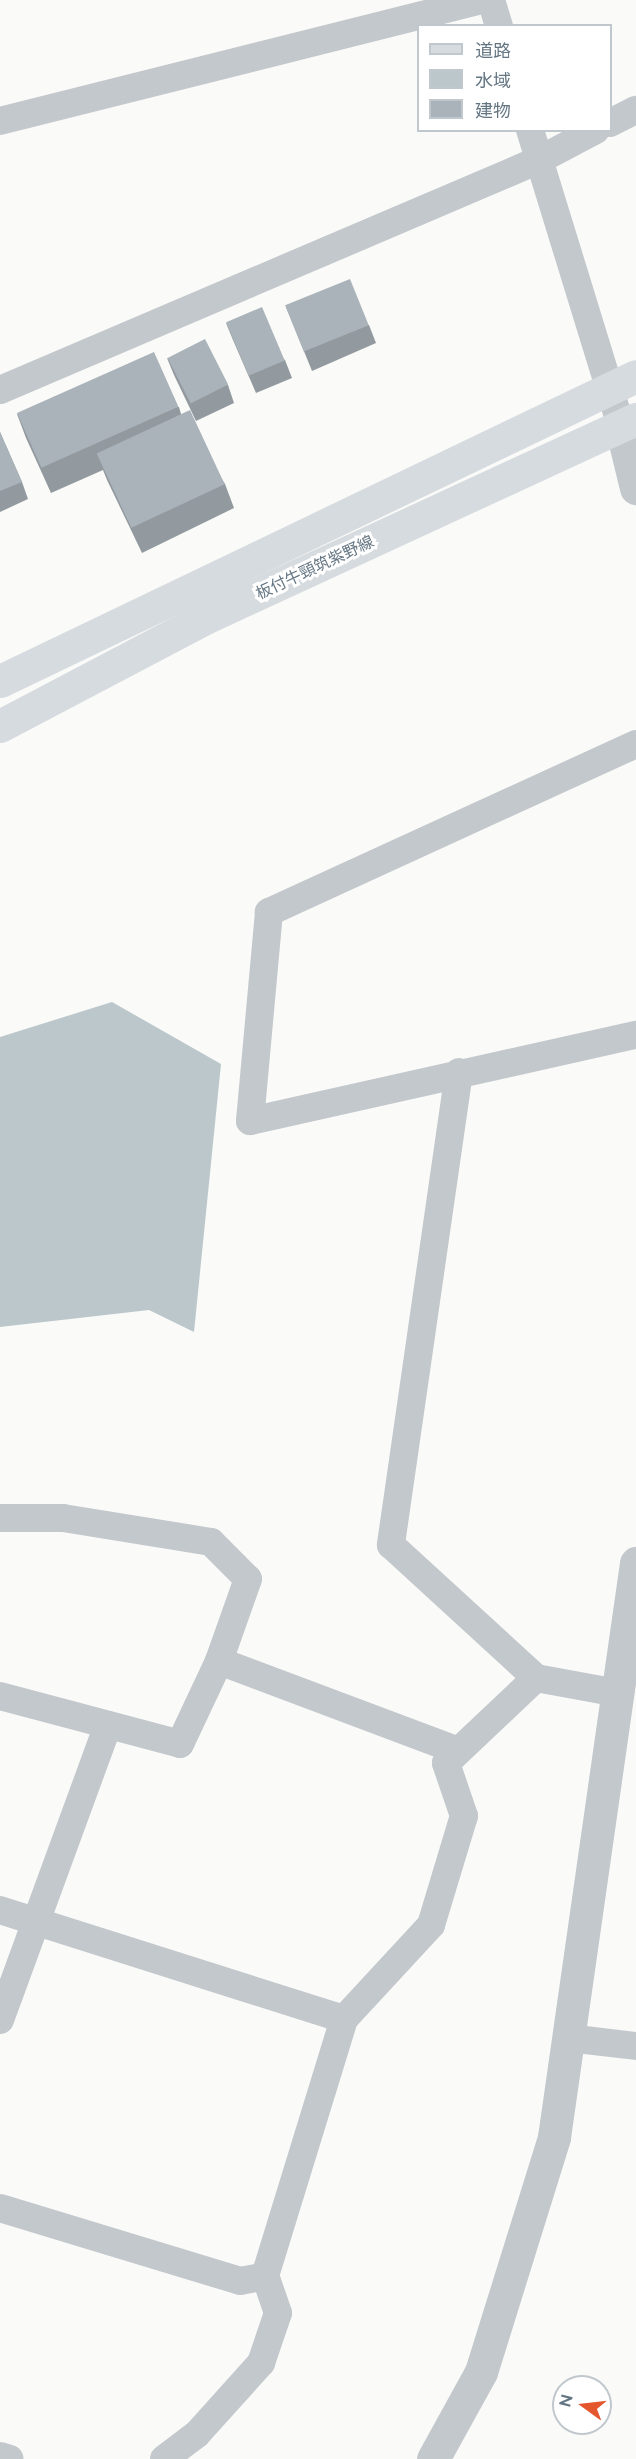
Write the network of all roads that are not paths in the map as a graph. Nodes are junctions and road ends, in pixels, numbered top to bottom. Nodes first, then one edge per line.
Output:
1 (482, 0) edge
2 (491, 0) edge
3 (498, 24) edge
4 (636, 110) edge
5 (0, 122) edge
6 (612, 122) edge
7 (531, 132) edge
8 (592, 132) edge
9 (539, 160) junction
10 (622, 383) edge
11 (0, 390) edge
12 (629, 423) edge
13 (636, 489) edge
14 (0, 681) edge
15 (0, 726) edge
16 (636, 744) edge
17 (636, 1035) edge
18 (459, 1072) junction
19 (0, 1518) edge
20 (636, 1563) edge
21 (219, 1661) junction
22 (536, 1678) junction
23 (618, 1693) junction
24 (0, 1696) edge
25 (108, 1725) junction
26 (458, 1751) junction
27 (0, 1910) edge
28 (37, 1923) junction
29 (344, 2019) junction
30 (0, 2020) edge
31 (568, 2038) junction
32 (636, 2046) edge
33 (0, 2208) edge
34 (265, 2276) junction
35 (0, 2456) edge
36 (10, 2459) edge
37 (164, 2459) edge
38 (433, 2459) edge

1 - 5 street
2 - 3 street
4 - 6 street
7 - 9 street
8 - 9 street
9 - 10 street
9 - 11 street
10 - 12 street
10 - 14 main road
12 - 13 street
12 - 15 main road, 板付牛頸筑紫野線
16 - 18 street
17 - 18 street
18 - 22 street
19 - 21 street
20 - 23 street
21 - 25 street
21 - 26 street
22 - 23 street
22 - 26 street
23 - 31 street
24 - 25 street
25 - 28 street
26 - 29 street
27 - 28 street
28 - 29 street
28 - 30 street
29 - 34 street
31 - 32 street
31 - 38 street
33 - 34 street
34 - 37 street
35 - 36 street

